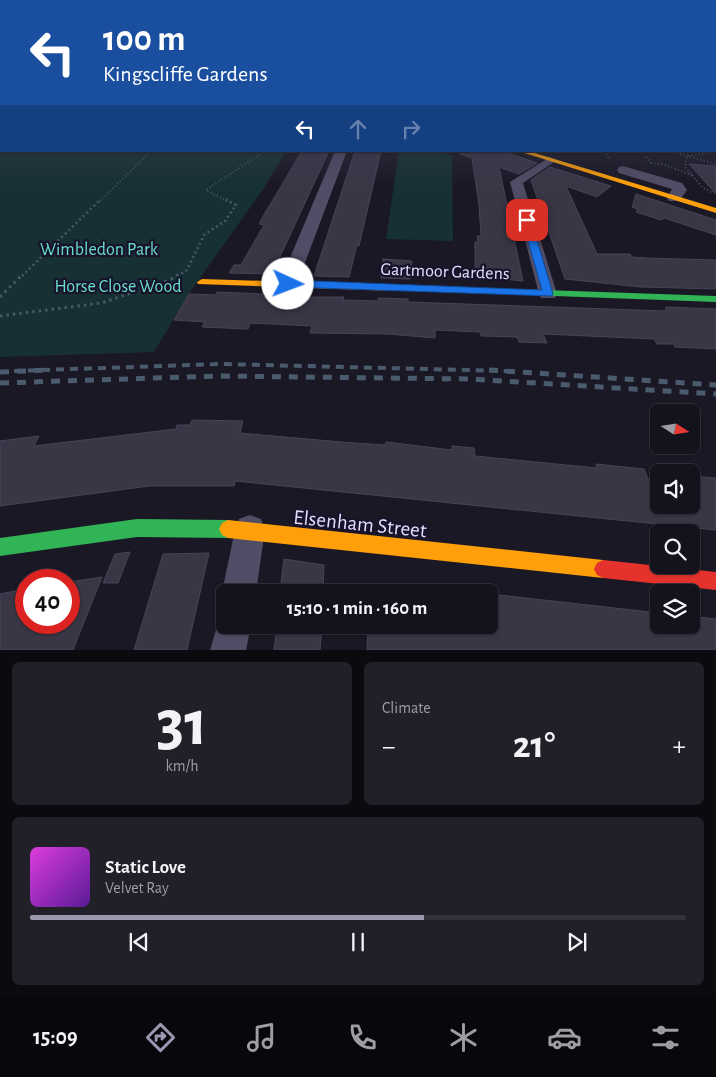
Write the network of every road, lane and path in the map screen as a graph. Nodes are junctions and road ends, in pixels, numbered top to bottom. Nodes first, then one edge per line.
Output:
1 (150, 152) edge
2 (263, 152) edge
3 (341, 152) edge
4 (524, 152) edge
5 (673, 152) edge
6 (716, 152) edge
7 (606, 154) dead end
8 (687, 156) junction
9 (646, 157) dead end
10 (550, 160) junction
11 (610, 160) dead end
12 (651, 163) dead end
13 (716, 164) edge
14 (622, 170) dead end
15 (716, 195) edge
16 (674, 198) junction
17 (716, 211) edge
18 (202, 282) dead end
19 (288, 284) junction
20 (548, 294) junction
21 (0, 297) edge
22 (716, 299) edge
23 (0, 316) edge
24 (250, 530) junction
25 (0, 547) edge
26 (716, 581) edge
27 (240, 584) edge
28 (231, 634) edge
29 (228, 650) edge

1 - 21 path
2 - 23 path
3 - 19 street
4 - 10 street
5 - 8 path
6 - 8 path
7 - 11 path
8 - 13 path
8 - 15 path
9 - 12 path
10 - 16 street
10 - 20 street
14 - 16 street
16 - 17 street
18 - 19 street, Gartmoor Gardens
19 - 20 street, Gartmoor Gardens
20 - 22 street, Gartmoor Gardens
24 - 25 street, Elsenham Street
24 - 26 street, Elsenham Street
24 - 27 street
28 - 29 street

